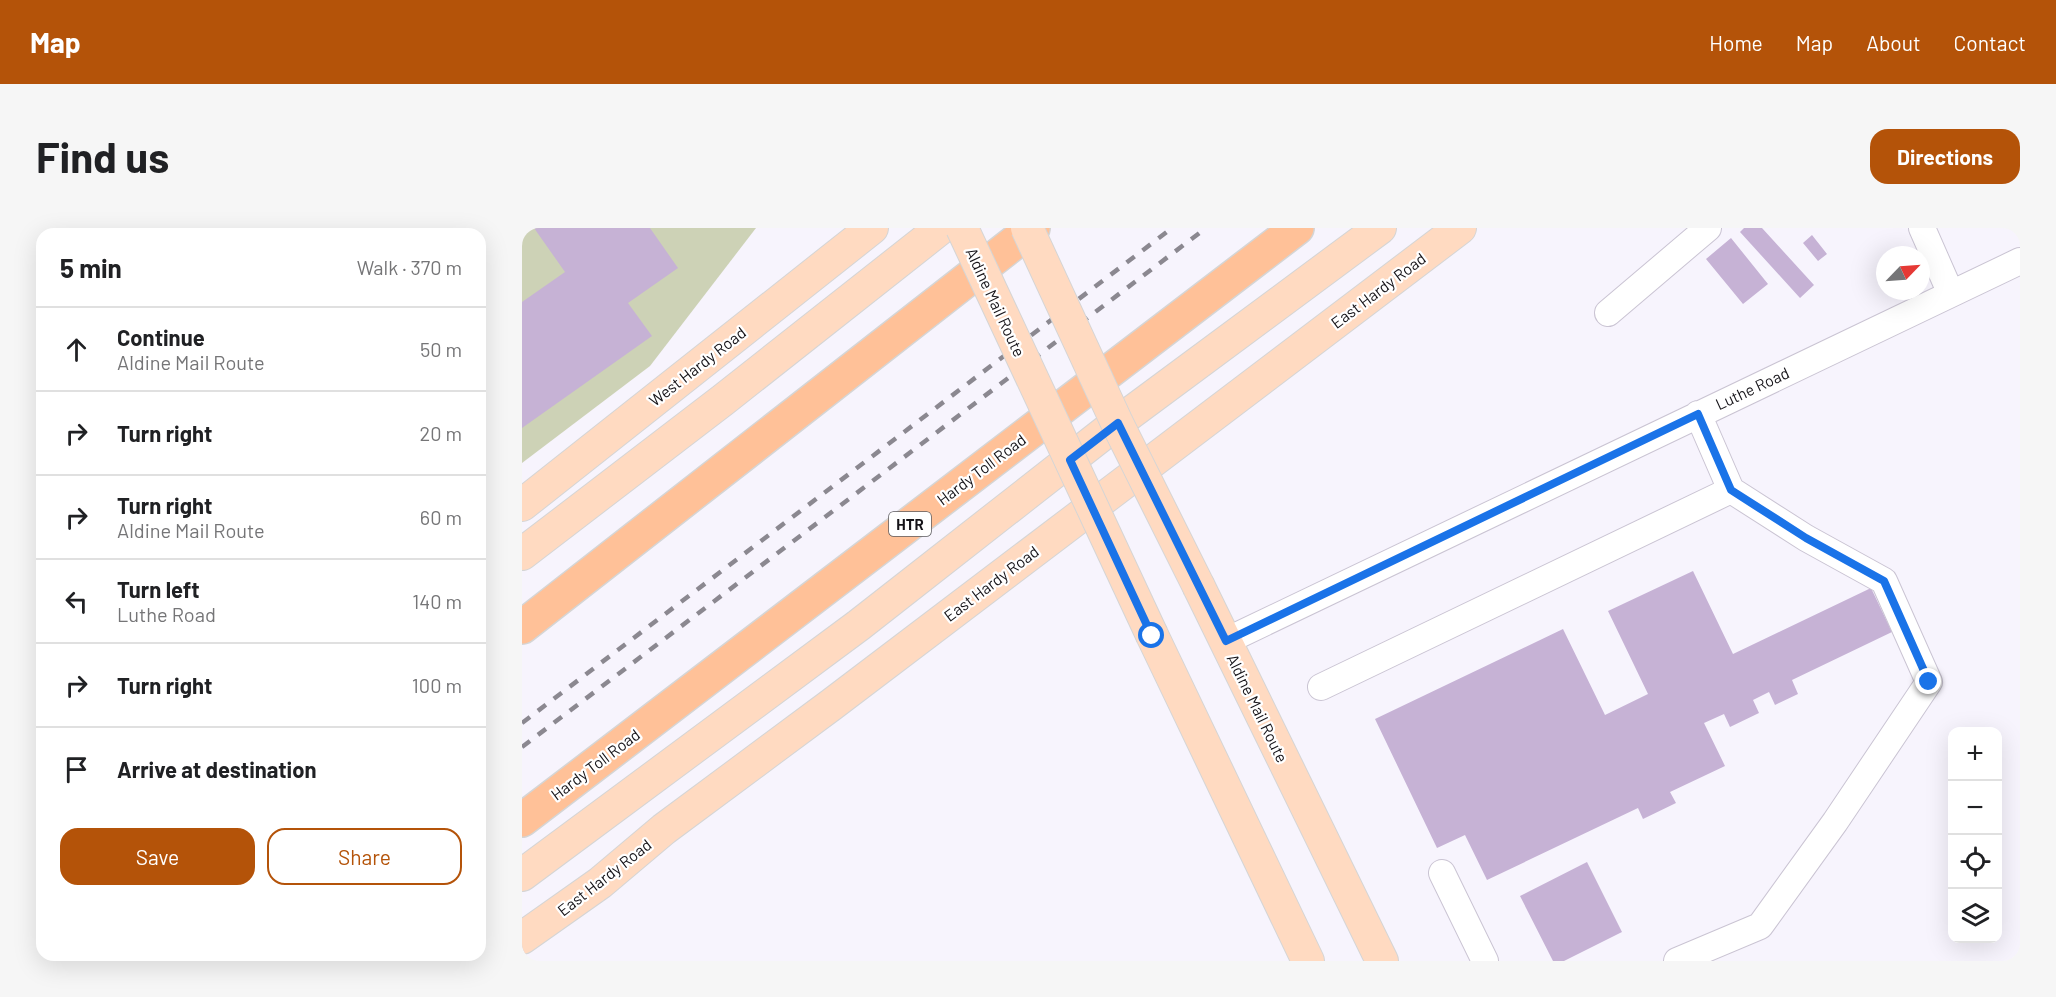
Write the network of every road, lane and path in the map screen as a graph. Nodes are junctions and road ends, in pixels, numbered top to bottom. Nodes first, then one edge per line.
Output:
1 (872, 228) edge
2 (941, 228) edge
3 (962, 228) edge
4 (1027, 228) edge
5 (1033, 228) edge
6 (1297, 228) edge
7 (1380, 228) edge
8 (1460, 228) edge
9 (1708, 228) edge
10 (1922, 228) edge
11 (2020, 261) edge
12 (1951, 294) junction
13 (1608, 313) dead end
14 (1698, 414) junction
15 (1118, 423) junction
16 (1070, 460) junction
17 (1731, 490) junction
18 (522, 505) edge
19 (522, 554) edge
20 (522, 627) edge
21 (1226, 641) junction
22 (1321, 687) dead end
23 (522, 820) edge
24 (1442, 873) dead end
25 (522, 875) edge
26 (522, 938) edge
27 (1308, 961) edge
28 (1382, 961) edge
29 (1485, 961) edge
30 (1677, 961) edge

1 - 18 main road, West Hardy Road
2 - 19 main road
3 - 16 main road, Aldine Mail Route, bridge
4 - 15 main road, Aldine Mail Route, bridge
5 - 20 highway
6 - 23 highway, Hardy Toll Road / HTR
7 - 15 main road
8 - 26 main road, East Hardy Road
9 - 13 street
10 - 12 street
11 - 12 street, Luthe Road
12 - 14 street, Luthe Road
14 - 17 street
14 - 21 street, Luthe Road
15 - 16 main road
15 - 21 main road, Aldine Mail Route, bridge
16 - 25 main road
16 - 27 main road, Aldine Mail Route, bridge
17 - 22 street
17 - 30 street
21 - 28 main road, Aldine Mail Route
24 - 29 street

